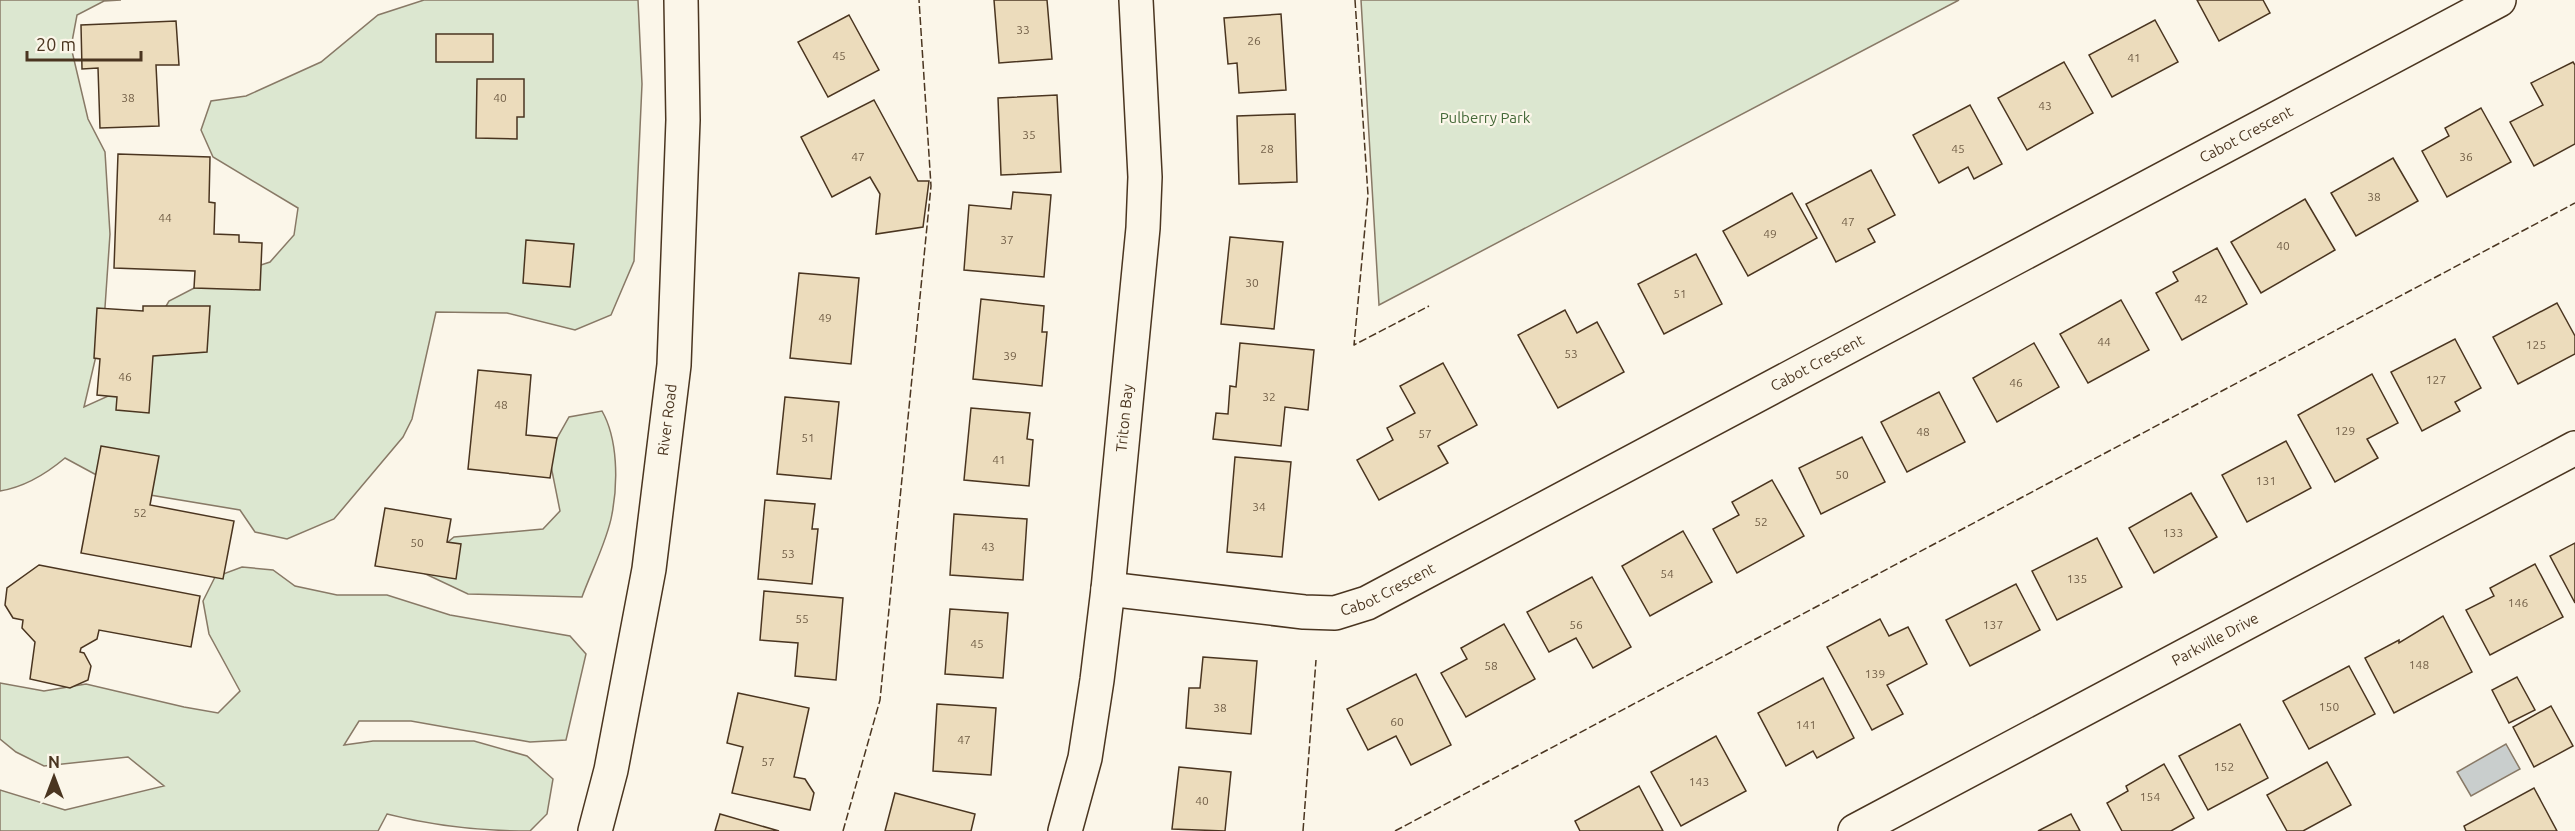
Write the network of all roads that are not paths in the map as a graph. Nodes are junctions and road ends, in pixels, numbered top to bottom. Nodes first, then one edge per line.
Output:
1 (681, 0) edge
2 (1136, 0) edge
3 (2499, 0) edge
4 (2575, 447) edge
5 (1108, 589) junction
6 (595, 831) edge
7 (1065, 831) edge
8 (1855, 831) edge

1 - 6 street, River Road
2 - 5 street, Triton Bay
3 - 5 street, Cabot Crescent
4 - 8 street, Parkville Drive
5 - 7 street, Triton Bay

